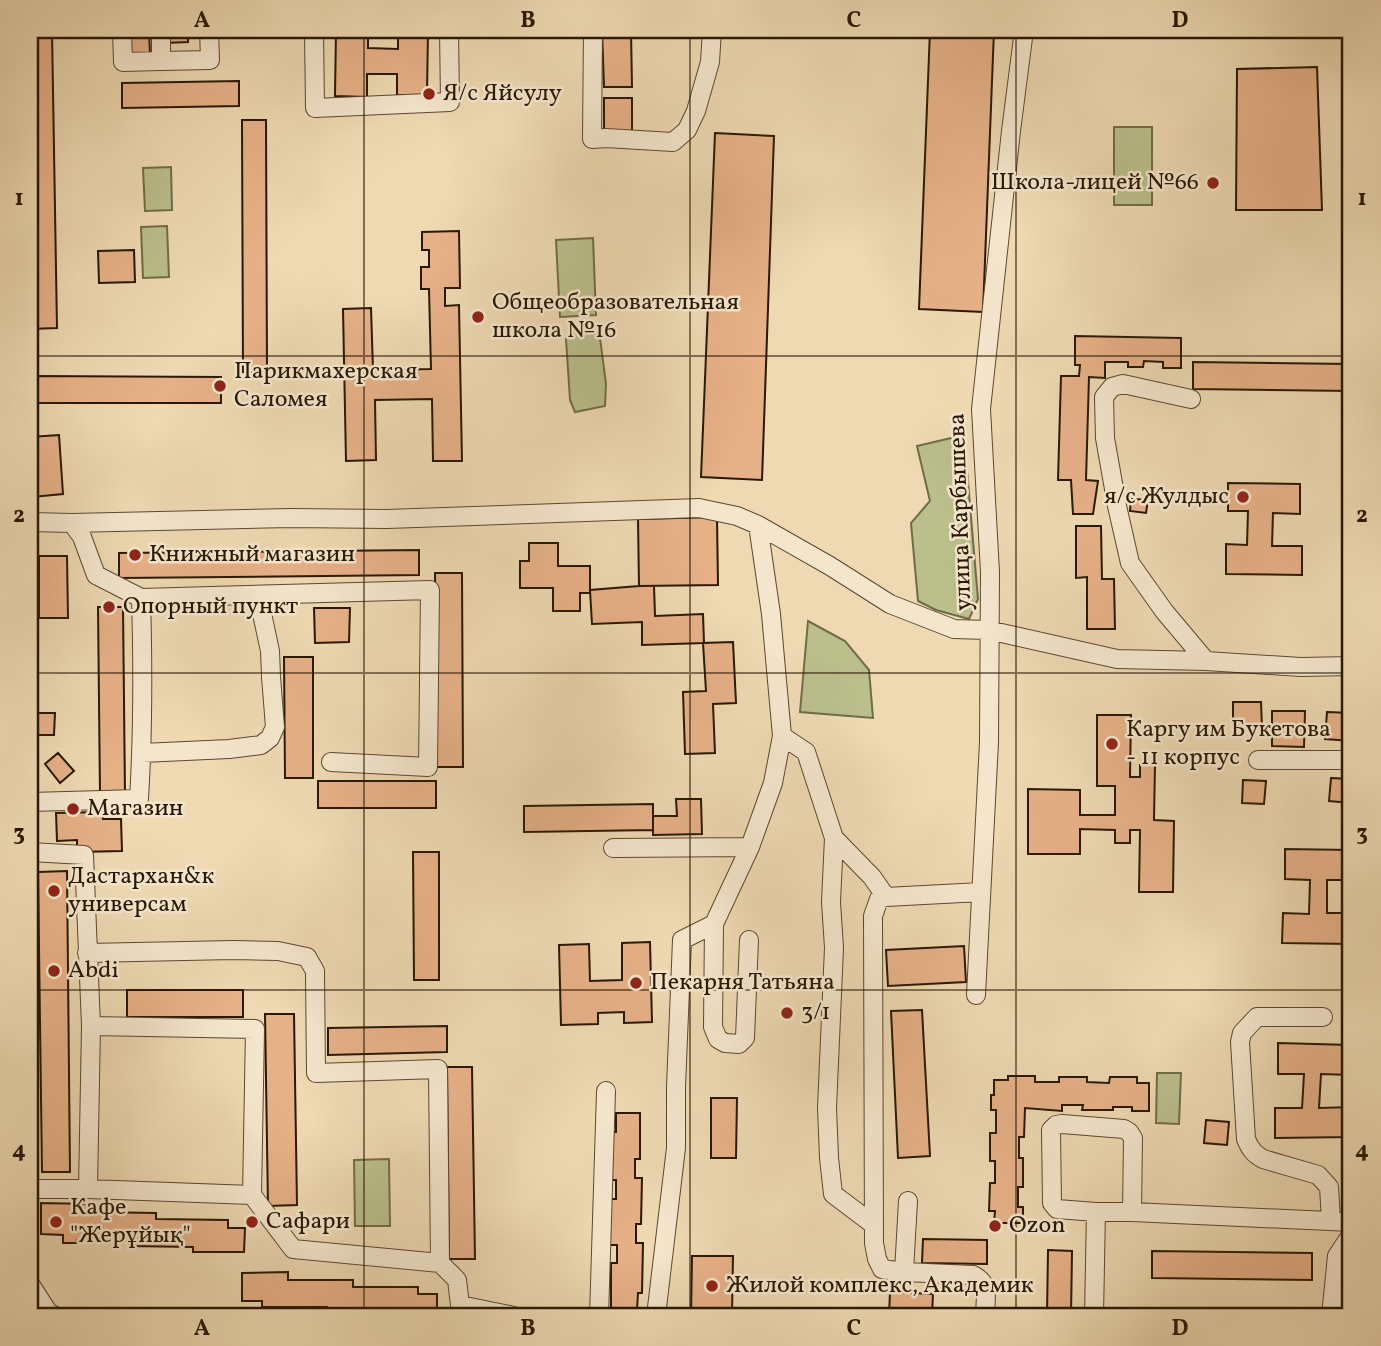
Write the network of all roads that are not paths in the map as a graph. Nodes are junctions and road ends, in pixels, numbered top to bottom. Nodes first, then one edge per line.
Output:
1 (122, 30) edge
2 (160, 30) edge
3 (209, 30) edge
4 (314, 30) edge
5 (449, 30) edge
6 (593, 30) edge
7 (712, 30) edge
8 (1024, 30) edge
9 (161, 61) junction
10 (1192, 399) dead end
11 (30, 522) edge
12 (72, 523) junction
13 (758, 525) junction
14 (258, 595) junction
15 (141, 598) junction
16 (989, 630) junction
17 (1206, 662) junction
18 (1351, 666) edge
19 (782, 736) junction
20 (142, 753) junction
21 (1258, 760) dead end
22 (1351, 760) edge
23 (331, 762) dead end
24 (30, 802) edge
25 (834, 838) junction
26 (750, 847) junction
27 (612, 848) dead end
28 (30, 852) edge
29 (981, 892) junction
30 (886, 897) junction
31 (714, 925) junction
32 (749, 940) dead end
33 (87, 953) junction
34 (976, 995) dead end
35 (1322, 1017) dead end
36 (91, 1026) junction
37 (606, 1091) dead end
38 (30, 1188) edge
39 (88, 1189) junction
40 (252, 1195) junction
41 (908, 1201) dead end
42 (1096, 1212) junction
43 (1132, 1212) junction
44 (1331, 1220) junction
45 (1351, 1222) edge
46 (874, 1225) junction
47 (1351, 1235) edge
48 (440, 1263) junction
49 (904, 1272) junction
50 (30, 1284) edge
51 (456, 1311) edge
52 (55, 1316) edge
53 (514, 1316) edge
54 (599, 1316) edge
55 (656, 1316) edge
56 (985, 1316) edge
57 (1094, 1316) edge
58 (1331, 1316) edge

1 - 9 street
2 - 9 street
3 - 9 street
4 - 5 street
6 - 7 street
8 - 16 street, улица Карбышева
10 - 17 street
11 - 12 street
12 - 13 street
12 - 15 street
13 - 16 street
13 - 19 street
14 - 15 street
14 - 20 street
14 - 23 street
15 - 20 street
16 - 17 street
16 - 29 street, улица Карбышева
17 - 18 street
19 - 25 street
19 - 26 street
20 - 24 street
21 - 22 street
25 - 30 street
25 - 46 street
26 - 27 street
26 - 31 street
28 - 33 street
29 - 30 street
29 - 34 street, улица Карбышева
30 - 46 street
31 - 32 street
31 - 55 street
33 - 36 street
33 - 48 street
35 - 44 street
36 - 39 street
36 - 40 street
37 - 54 street
38 - 39 street
39 - 40 street
40 - 48 street
41 - 49 street
42 - 43 street
42 - 43 street
42 - 57 street
43 - 44 street
44 - 45 street
46 - 49 street
47 - 58 street
48 - 51 street
49 - 56 street
50 - 52 street
51 - 53 street

